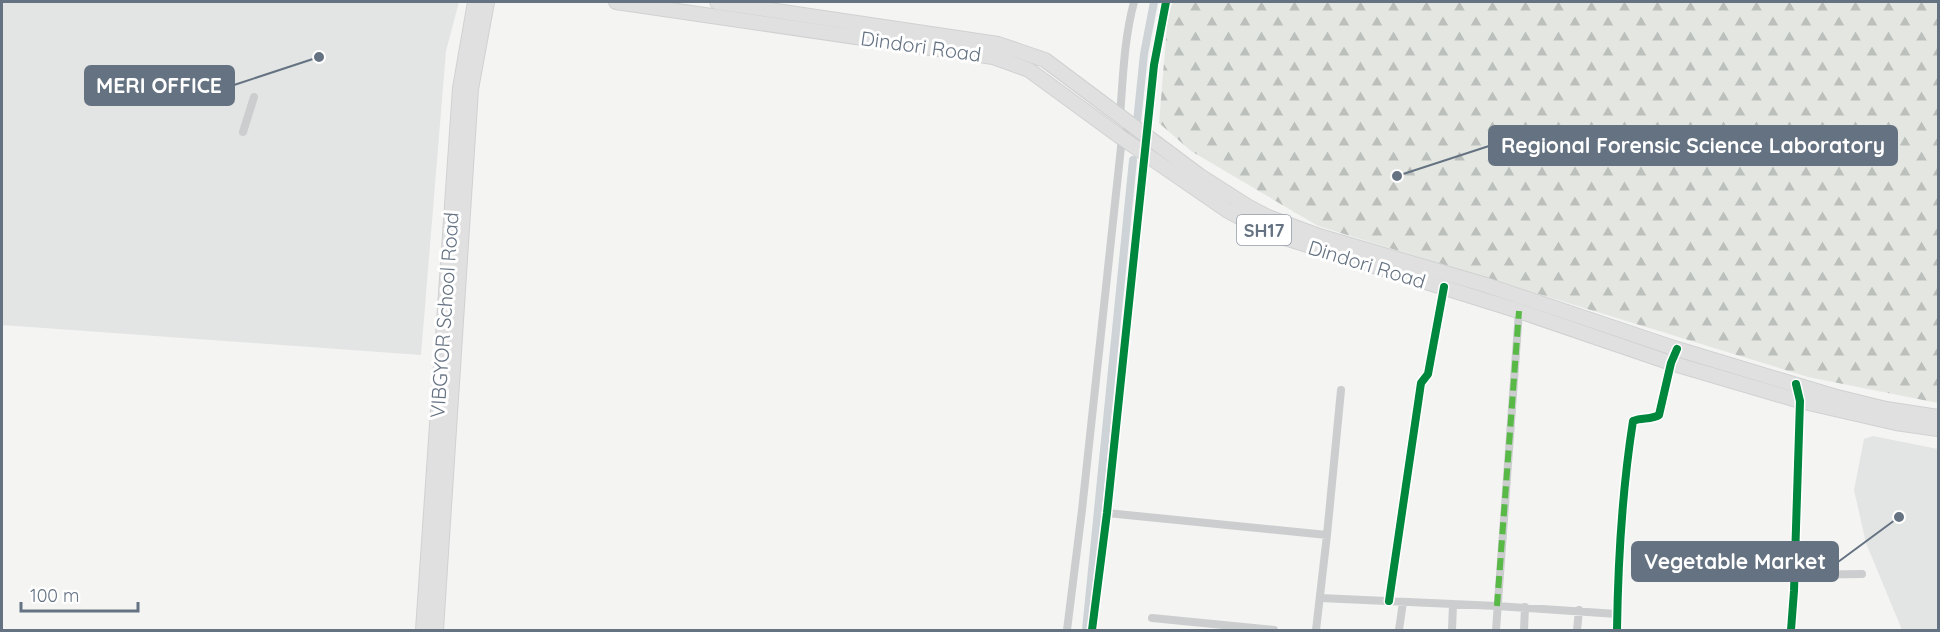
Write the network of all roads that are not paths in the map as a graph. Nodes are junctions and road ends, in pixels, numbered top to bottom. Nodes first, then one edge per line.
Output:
1 (476, 2) edge
2 (487, 2) edge
3 (616, 2) edge
4 (717, 2) edge
5 (1134, 2) edge
6 (1166, 2) edge
7 (254, 97) dead end
8 (1125, 120) junction
9 (243, 132) dead end
10 (1147, 136) junction
11 (1122, 138) junction
12 (1145, 154) junction
13 (1444, 287) junction
14 (1519, 311) junction
15 (1677, 350) junction
16 (1671, 363) junction
17 (1796, 384) junction
18 (1341, 390) dead end
19 (1800, 401) junction
20 (1938, 417) edge
21 (1938, 429) edge
22 (1107, 513) junction
23 (1327, 535) junction
24 (1862, 574) dead end
25 (1795, 575) junction
26 (1320, 598) junction
27 (1389, 601) junction
28 (1403, 602) junction
29 (1453, 604) junction
30 (1497, 606) junction
31 (1525, 607) junction
32 (1579, 610) junction
33 (1617, 614) junction
34 (1152, 618) dead end
35 (423, 630) edge
36 (436, 630) edge
37 (1067, 630) edge
38 (1092, 630) edge
39 (1274, 630) edge
40 (1316, 630) edge
41 (1399, 630) edge
42 (1452, 630) edge
43 (1496, 630) edge
44 (1524, 630) edge
45 (1577, 630) edge
46 (1617, 630) edge
47 (1791, 630) edge

1 - 35 main road, VIBGYOR School Road
2 - 36 main road, VIBGYOR School Road
3 - 11 main road, Dindori Road / SH17
4 - 8 main road
5 - 8 street
6 - 10 street
7 - 9 street
8 - 10 main road
8 - 11 street
10 - 12 street
10 - 15 main road
11 - 12 main road, Dindori Road / SH17
11 - 37 street
12 - 13 main road, Dindori Road / SH17
12 - 22 street
13 - 14 main road, Dindori Road / SH17
13 - 27 street
14 - 16 main road, Dindori Road / SH17
14 - 30 street
15 - 16 street
15 - 17 main road
16 - 19 main road, Dindori Road / SH17
16 - 33 street
17 - 19 street
17 - 20 main road
18 - 23 street
19 - 21 main road, Dindori Road / SH17
19 - 25 street
22 - 23 street
22 - 38 street
23 - 26 street
24 - 25 street
25 - 47 street
26 - 27 street
26 - 40 street
27 - 28 street
28 - 29 street
28 - 41 street
29 - 30 street
29 - 42 street
30 - 31 street
30 - 43 street
31 - 32 street
31 - 44 street
32 - 33 street
32 - 45 street
33 - 46 street
34 - 39 street

